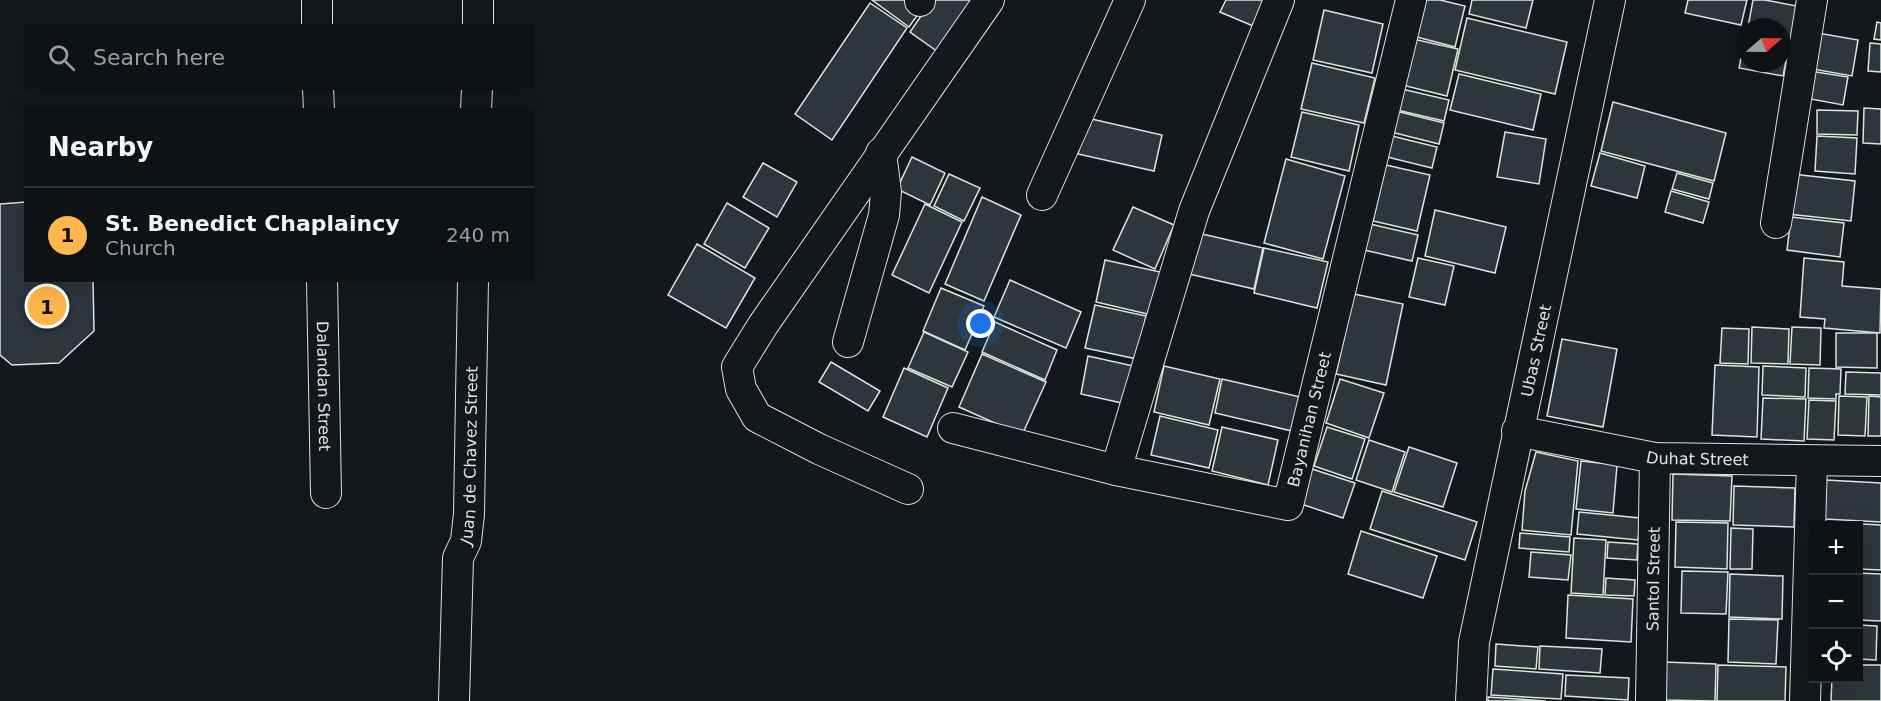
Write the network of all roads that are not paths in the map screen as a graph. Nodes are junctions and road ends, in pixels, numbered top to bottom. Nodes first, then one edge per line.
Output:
1 (316, 0) edge
2 (478, 0) edge
3 (989, 0) edge
4 (1130, 0) edge
5 (1279, 0) edge
6 (1411, 0) edge
7 (1610, 0) edge
8 (1812, 0) edge
9 (317, 24) edge
10 (478, 24) edge
11 (318, 90) edge
12 (477, 90) edge
13 (319, 108) edge
14 (476, 108) edge
15 (881, 153) junction
16 (1042, 195) dead end
17 (1776, 223) dead end
18 (322, 282) edge
19 (473, 282) edge
20 (848, 342) dead end
21 (953, 428) dead end
22 (1517, 431) junction
23 (1655, 458) junction
24 (1881, 460) edge
25 (1812, 461) junction
26 (1116, 470) junction
27 (908, 489) dead end
28 (326, 493) dead end
29 (454, 701) edge
30 (1471, 701) edge
31 (1650, 701) edge
32 (1805, 701) edge

1 - 9 street
2 - 10 street
3 - 15 street
4 - 16 street
5 - 26 street
6 - 26 street, Bayanihan Street
7 - 22 street, Ubas Street
8 - 17 street
11 - 13 street
12 - 14 street
15 - 20 street
15 - 27 street
18 - 28 street, Dalandan Street
19 - 29 street, Juan de Chavez Street
21 - 26 street, Bayanihan Street
22 - 23 street, Duhat Street
22 - 30 street, Ubas Street
23 - 25 street, Duhat Street
23 - 31 street, Santol Street
24 - 25 street, Duhat Street
25 - 32 street

